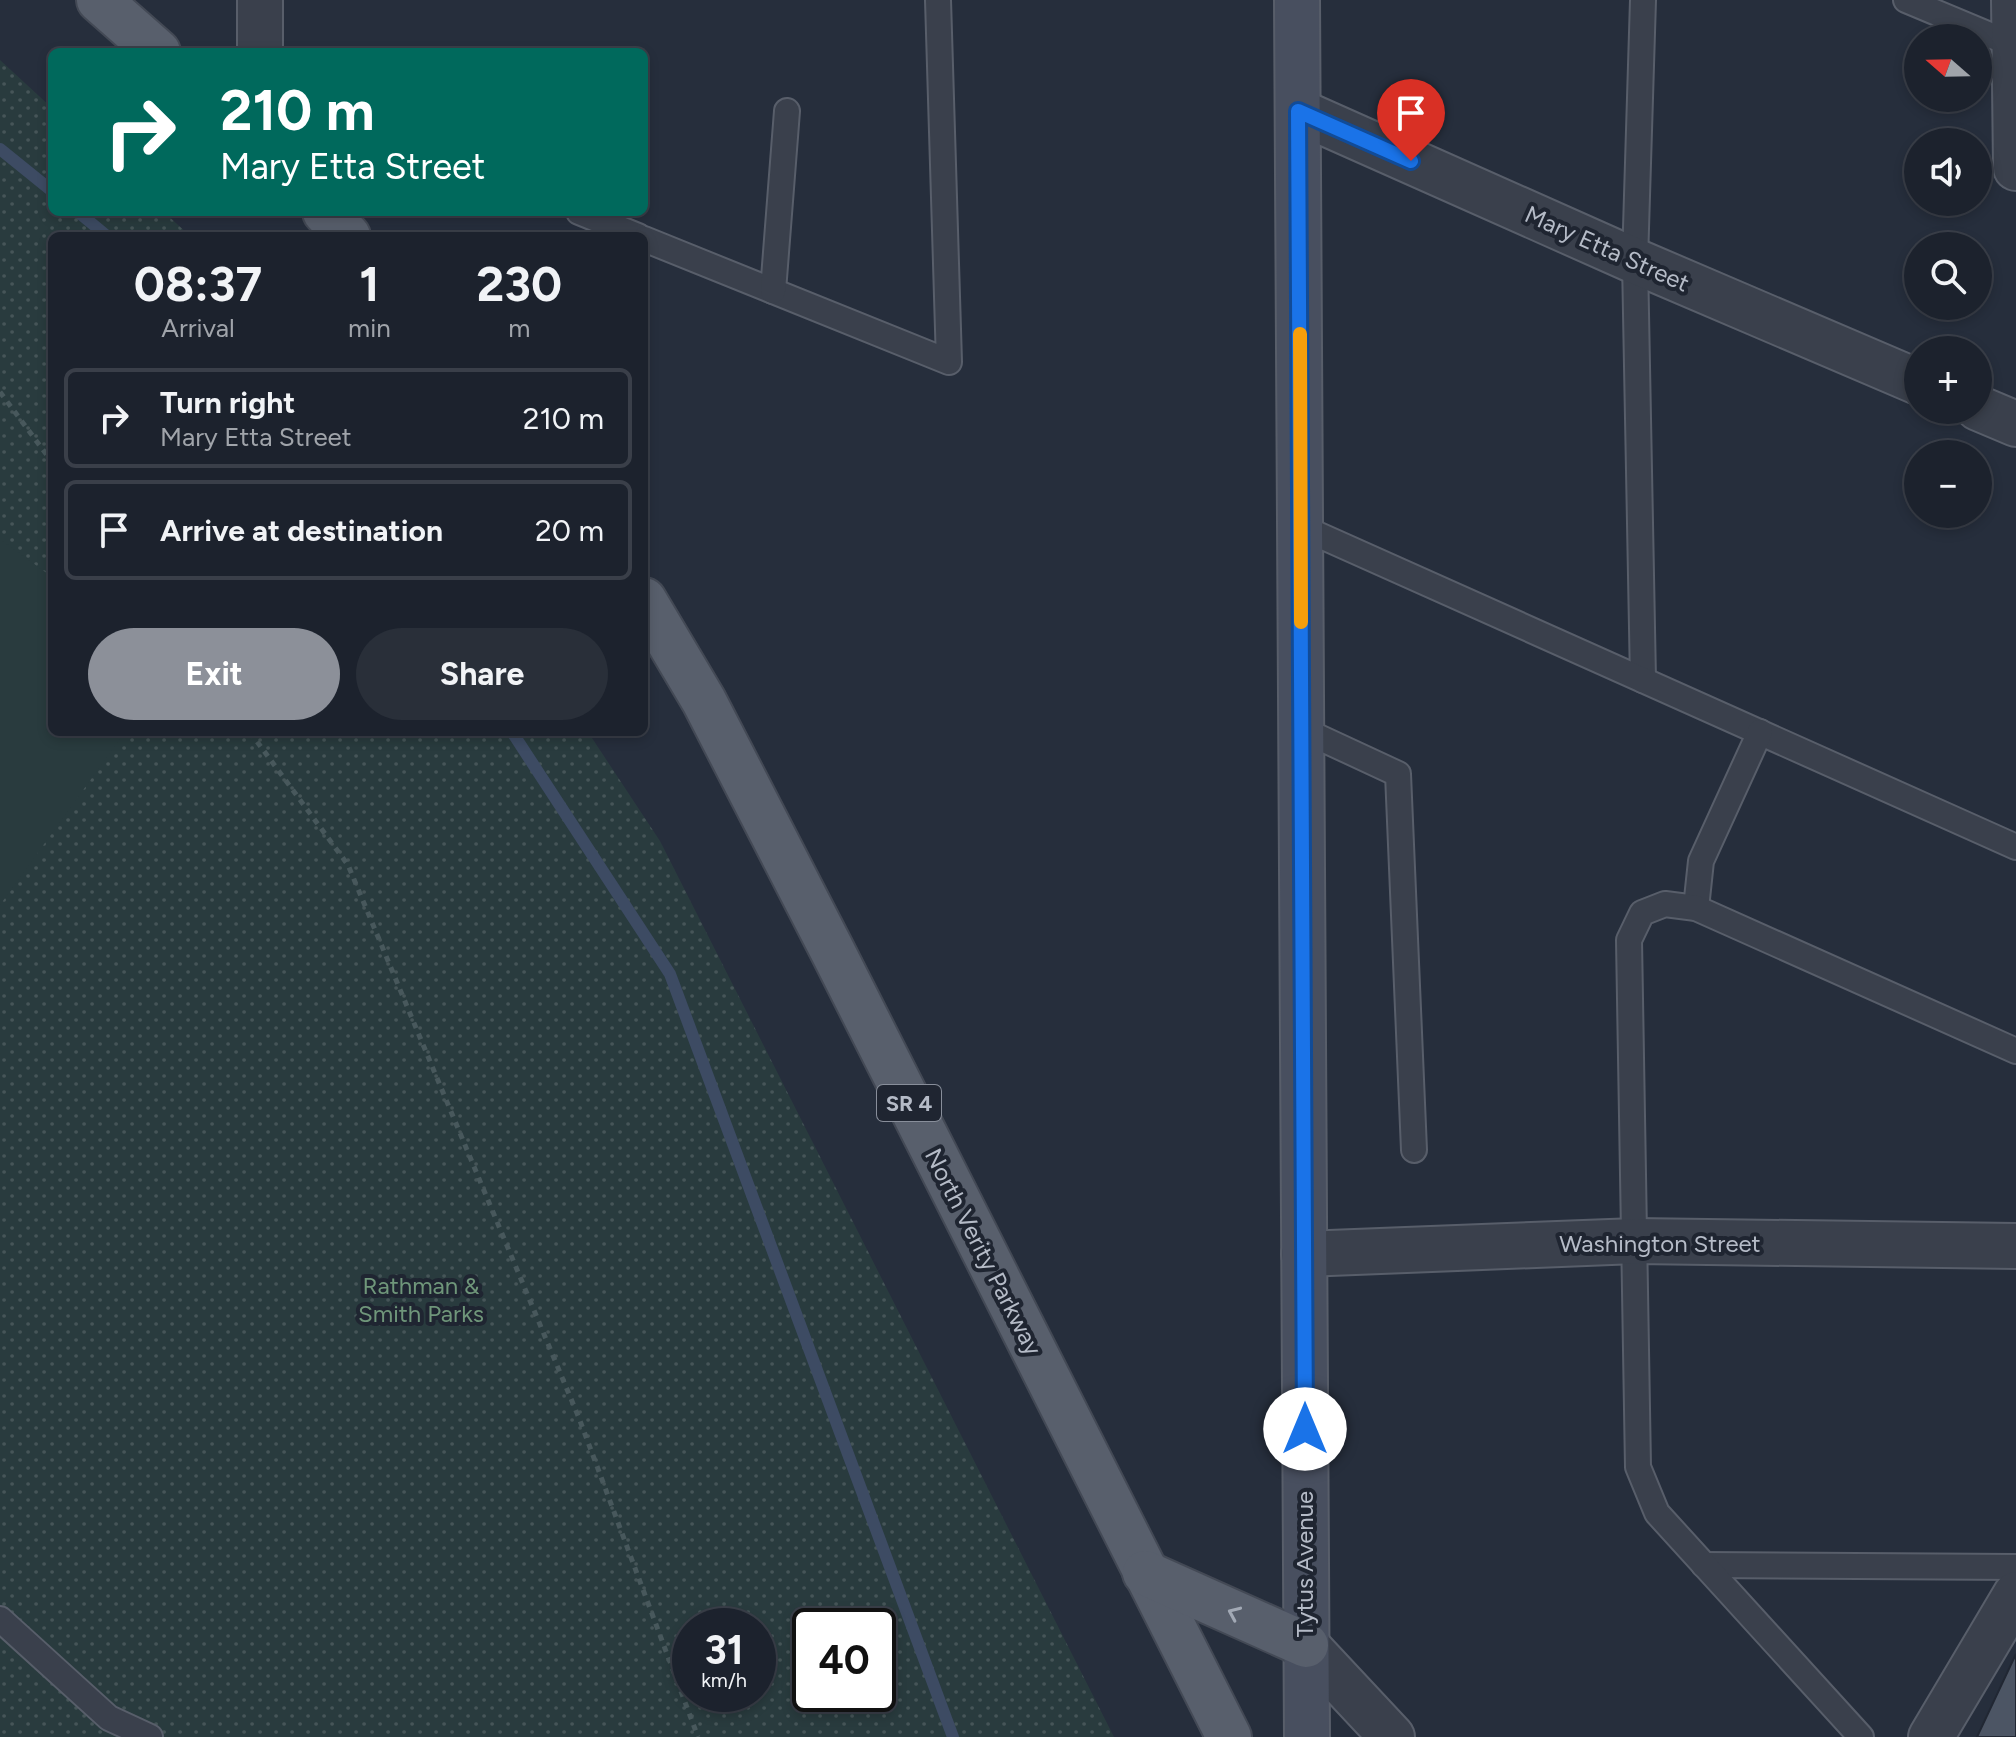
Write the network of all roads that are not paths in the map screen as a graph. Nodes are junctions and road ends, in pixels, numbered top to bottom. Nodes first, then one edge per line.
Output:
1 (99, 0) edge
2 (260, 0) edge
3 (938, 0) edge
4 (1297, 0) edge
5 (1643, 0) edge
6 (1906, 0) edge
7 (2014, 0) edge
8 (2015, 46) edge
9 (153, 48) edge
10 (264, 48) edge
11 (787, 111) dead end
12 (1298, 111) junction
13 (2016, 168) edge
14 (329, 216) edge
15 (589, 216) edge
16 (344, 232) edge
17 (628, 232) edge
18 (648, 241) edge
19 (1635, 261) junction
20 (773, 291) junction
21 (1904, 376) edge
22 (1992, 414) edge
23 (2016, 424) edge
24 (1301, 527) junction
25 (648, 607) edge
26 (1643, 680) junction
27 (1301, 729) junction
28 (1760, 732) junction
29 (2016, 847) edge
30 (1696, 908) junction
31 (2016, 1051) edge
32 (1414, 1150) dead end
33 (1636, 1241) junction
34 (2016, 1246) edge
35 (1304, 1254) junction
36 (1704, 1565) junction
37 (2016, 1567) edge
38 (1145, 1573) junction
39 (2016, 1594) edge
40 (0, 1619) edge
41 (1306, 1645) junction
42 (150, 1737) edge
43 (1229, 1737) edge
44 (1307, 1737) edge
45 (1392, 1737) edge
46 (1861, 1737) edge
47 (1931, 1737) edge

1 - 9 main road
2 - 10 street
3 - 20 lane
4 - 12 street, Tytus Avenue
5 - 19 lane
6 - 8 lane
7 - 8 street
8 - 13 street
11 - 20 lane
12 - 19 street, Mary Etta Street
12 - 24 street, Tytus Avenue
14 - 16 main road
15 - 17 lane
18 - 20 lane
19 - 21 street, Mary Etta Street
19 - 26 lane
22 - 23 street
24 - 26 lane
24 - 27 street, Tytus Avenue
25 - 38 main road, North Verity Parkway / SR 4
26 - 28 lane
27 - 32 lane
27 - 35 street, Tytus Avenue
28 - 29 lane
28 - 30 lane
30 - 31 lane
30 - 33 lane
33 - 34 street, Washington Street
33 - 35 street, Washington Street
33 - 36 lane
35 - 41 street, Tytus Avenue
36 - 37 lane
36 - 46 lane
41 -> 38 main road
38 - 43 main road, North Verity Parkway / SR 4
39 - 47 street
40 - 42 lane
41 - 44 street, Tytus Avenue
41 - 45 street

